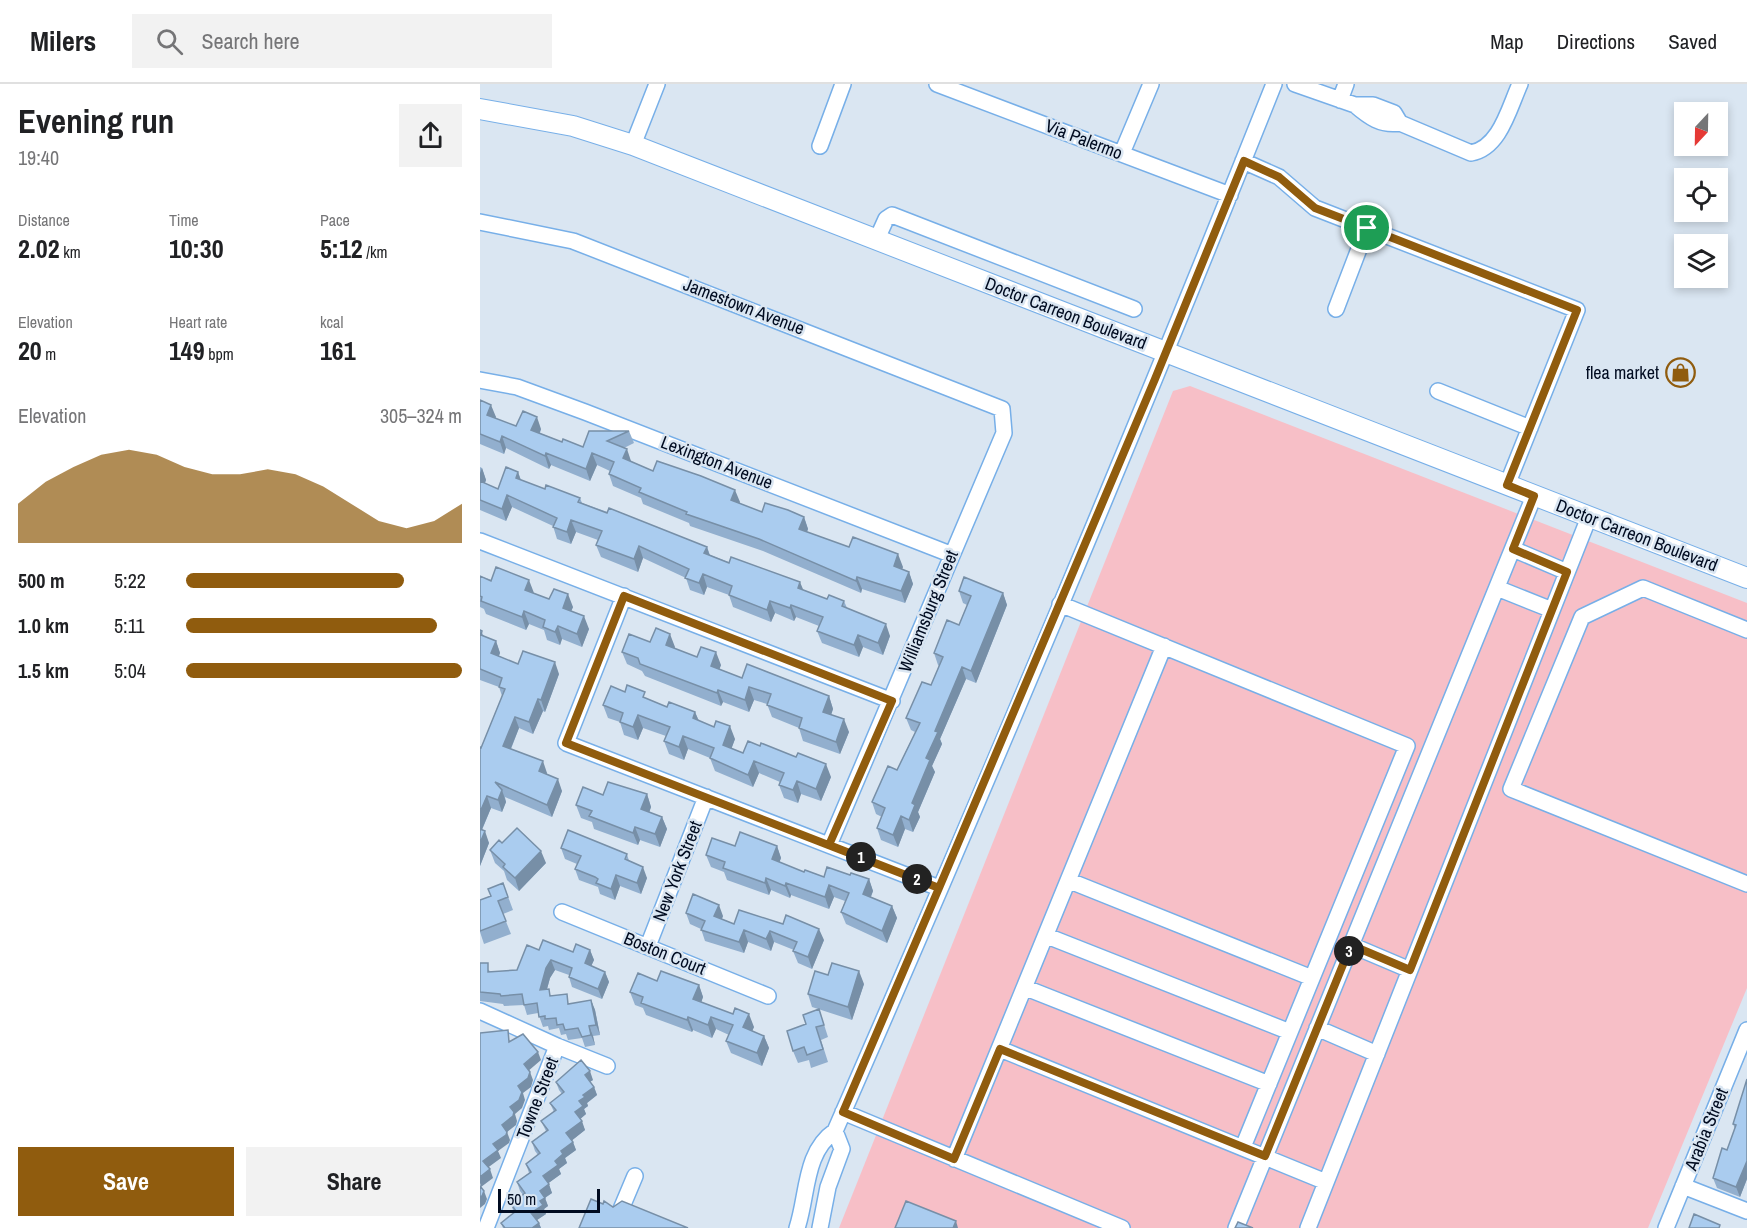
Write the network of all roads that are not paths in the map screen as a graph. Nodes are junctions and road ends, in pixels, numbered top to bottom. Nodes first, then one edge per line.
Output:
1 (657, 84) edge
2 (843, 84) edge
3 (937, 84) edge
4 (1151, 84) edge
5 (1274, 84) edge
6 (1295, 84) edge
7 (1346, 84) edge
8 (1520, 84) edge
9 (1340, 100) junction
10 (480, 109) edge
11 (633, 145) junction
12 (820, 146) dead end
13 (1122, 153) junction
14 (1244, 161) junction
15 (1230, 195) junction
16 (480, 222) edge
17 (1367, 228) junction
18 (878, 238) junction
19 (1134, 309) dead end
20 (1336, 309) dead end
21 (1166, 352) junction
22 (480, 380) edge
23 (1438, 391) dead end
24 (1002, 410) joint
25 (1530, 428) junction
26 (1507, 485) junction
27 (1534, 496) junction
28 (1589, 517) junction
29 (480, 541) edge
30 (1513, 549) junction
31 (950, 554) junction
32 (1567, 572) junction
33 (1747, 578) edge
34 (1497, 588) junction
35 (624, 596) junction
36 (1060, 604) junction
37 (1552, 610) junction
38 (1747, 630) edge
39 (1164, 646) junction
40 (892, 701) junction
41 (706, 796) junction
42 (829, 845) junction
43 (1070, 881) junction
44 (1747, 884) edge
45 (939, 888) junction
46 (562, 912) dead end
47 (1047, 936) junction
48 (1351, 945) junction
49 (648, 946) junction
50 (1410, 970) junction
51 (1312, 978) junction
52 (1026, 988) junction
53 (768, 996) dead end
54 (480, 1011) edge
55 (1317, 1028) junction
56 (1747, 1029) edge
57 (1290, 1032) junction
58 (557, 1046) junction
59 (1000, 1049) junction
60 (1377, 1053) junction
61 (1742, 1054) edge
62 (608, 1066) dead end
63 (1269, 1083) junction
64 (843, 1112) junction
65 (835, 1131) junction
66 (1243, 1147) junction
67 (1265, 1156) junction
68 (954, 1159) junction
69 (635, 1176) dead end
70 (1326, 1182) junction
71 (1683, 1186) junction
72 (1747, 1212) edge
73 (619, 1214) edge
74 (486, 1228) edge
75 (797, 1228) edge
76 (820, 1228) edge
77 (1122, 1228) edge
78 (1236, 1228) edge
79 (1308, 1228) edge
80 (1665, 1228) edge

1 - 11 street
2 - 12 street
3 - 13 street, Via Palermo
4 - 13 street
5 - 14 street
6 - 9 street
7 - 9 street
8 - 9 street
10 - 11 main road, Doctor Carreon Boulevard
11 - 18 main road, Doctor Carreon Boulevard
13 - 15 street, Via Palermo
14 - 15 street
14 - 17 street
15 - 21 street
16 - 24 street, Jamestown Avenue
17 - 20 street
17 - 25 street
18 - 19 street
18 - 21 main road, Doctor Carreon Boulevard
21 - 26 main road, Doctor Carreon Boulevard
21 - 36 street
22 - 31 street, Lexington Avenue
23 - 25 street
24 - 31 street, Williamsburg Street
25 - 26 street
26 - 27 main road, Doctor Carreon Boulevard
27 - 28 main road, Doctor Carreon Boulevard
27 - 30 street
28 - 32 street
28 - 33 main road, Doctor Carreon Boulevard
29 - 35 street
30 - 32 street
30 - 34 street
31 - 40 street, Williamsburg Street
32 - 37 street
34 - 37 street
34 - 48 street
35 - 40 street
35 - 41 street
36 - 39 street
36 - 45 street
37 - 50 street
38 - 44 street
39 - 43 street
39 - 51 street
40 - 42 street, Williamsburg Street
41 - 42 street
41 - 49 street, New York Street
42 - 45 street
43 - 47 street
43 - 51 street
45 - 64 street
46 - 49 street, Boston Court
47 - 52 street
47 - 57 street
48 - 50 street
48 - 55 street
49 - 53 street, Boston Court
50 - 60 street
51 - 57 street
52 - 59 street
52 - 63 street
54 - 58 street, Towne Street
55 - 60 street
55 - 67 street
56 - 61 street, Arabia Street
57 - 63 street
58 - 62 street
58 - 74 street, Towne Street
59 - 66 street
59 - 68 street
60 - 70 street
61 - 71 street, Arabia Street
63 - 66 street
64 - 65 street
64 - 68 street
65 - 75 street
65 - 76 street
66 - 67 street
67 - 70 street
67 - 78 street
68 - 77 street
69 - 73 street
70 - 79 street
71 - 72 street
71 - 80 street, Arabia Street

